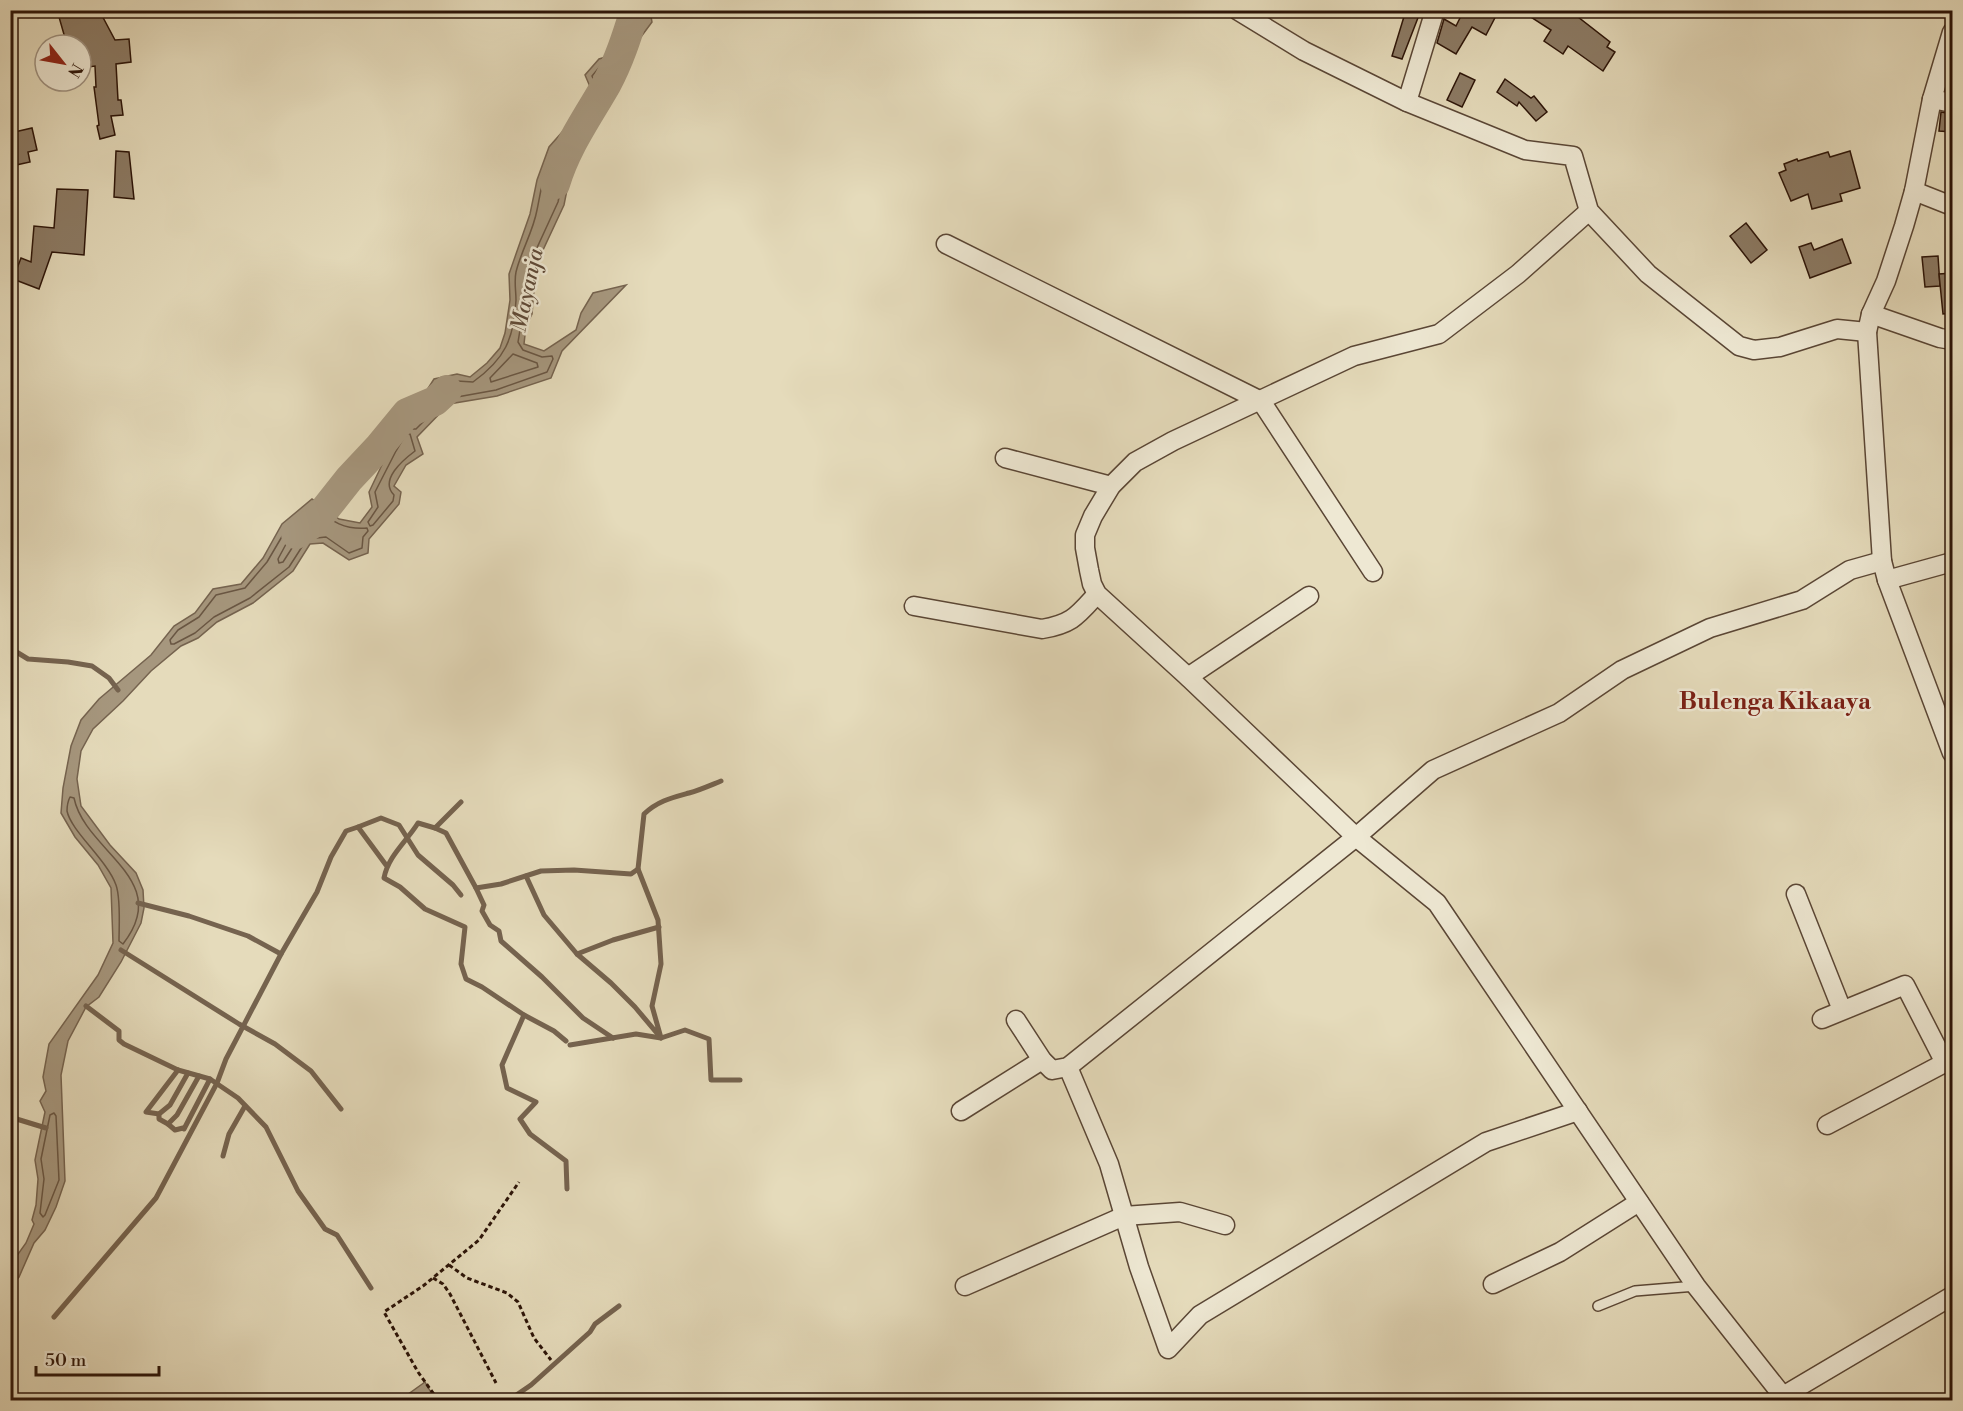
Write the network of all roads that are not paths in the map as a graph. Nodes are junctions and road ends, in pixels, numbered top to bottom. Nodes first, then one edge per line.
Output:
1 (1237, 10) edge
2 (1435, 10) edge
3 (1953, 32) edge
4 (1932, 99) junction
5 (1407, 102) junction
6 (1953, 103) edge
7 (1914, 191) junction
8 (1953, 206) edge
9 (1589, 211) junction
10 (946, 244) dead end
11 (1871, 314) junction
12 (1867, 332) junction
13 (1953, 340) edge
14 (1261, 400) junction
15 (1005, 458) dead end
16 (1111, 486) junction
17 (1882, 561) junction
18 (1953, 562) edge
19 (1373, 572) dead end
20 (1887, 580) junction
21 (1097, 594) junction
22 (1310, 596) dead end
23 (914, 606) dead end
24 (1188, 677) junction
25 (1953, 753) edge
26 (1356, 837) junction
27 (1796, 894) dead end
28 (1842, 1010) junction
29 (1822, 1019) dead end
30 (1016, 1020) dead end
31 (1042, 1060) junction
32 (1949, 1061) edge
33 (1068, 1067) junction
34 (961, 1111) dead end
35 (1578, 1111) junction
36 (1827, 1125) dead end
37 (1639, 1202) junction
38 (1124, 1216) junction
39 (1225, 1225) dead end
40 (1493, 1284) dead end
41 (965, 1286) dead end
42 (1696, 1286) junction
43 (1953, 1296) edge
44 (1598, 1306) dead end
45 (1784, 1398) edge

1 - 5 street
2 - 5 street
3 - 4 street
4 - 6 street
4 - 7 street
5 - 9 street
7 - 8 street
7 - 11 street
9 - 12 street
9 - 14 street
10 - 14 street
11 - 12 street
11 - 13 street
12 - 17 street
14 - 16 street
14 - 19 street
15 - 16 street
16 - 21 street
17 - 20 street
17 - 26 street
18 - 20 street
20 - 25 street
21 - 23 street
21 - 24 street
22 - 24 street
24 - 26 street
26 - 33 street
26 - 35 street
27 - 28 street
28 - 29 street
28 - 32 street
30 - 31 street
31 - 33 street
31 - 34 street
32 - 36 street
33 - 38 street
35 - 37 street
35 - 38 street
37 - 40 street
37 - 42 street
38 - 39 street
38 - 41 street
42 - 44 lane
42 - 45 street
43 - 45 street

